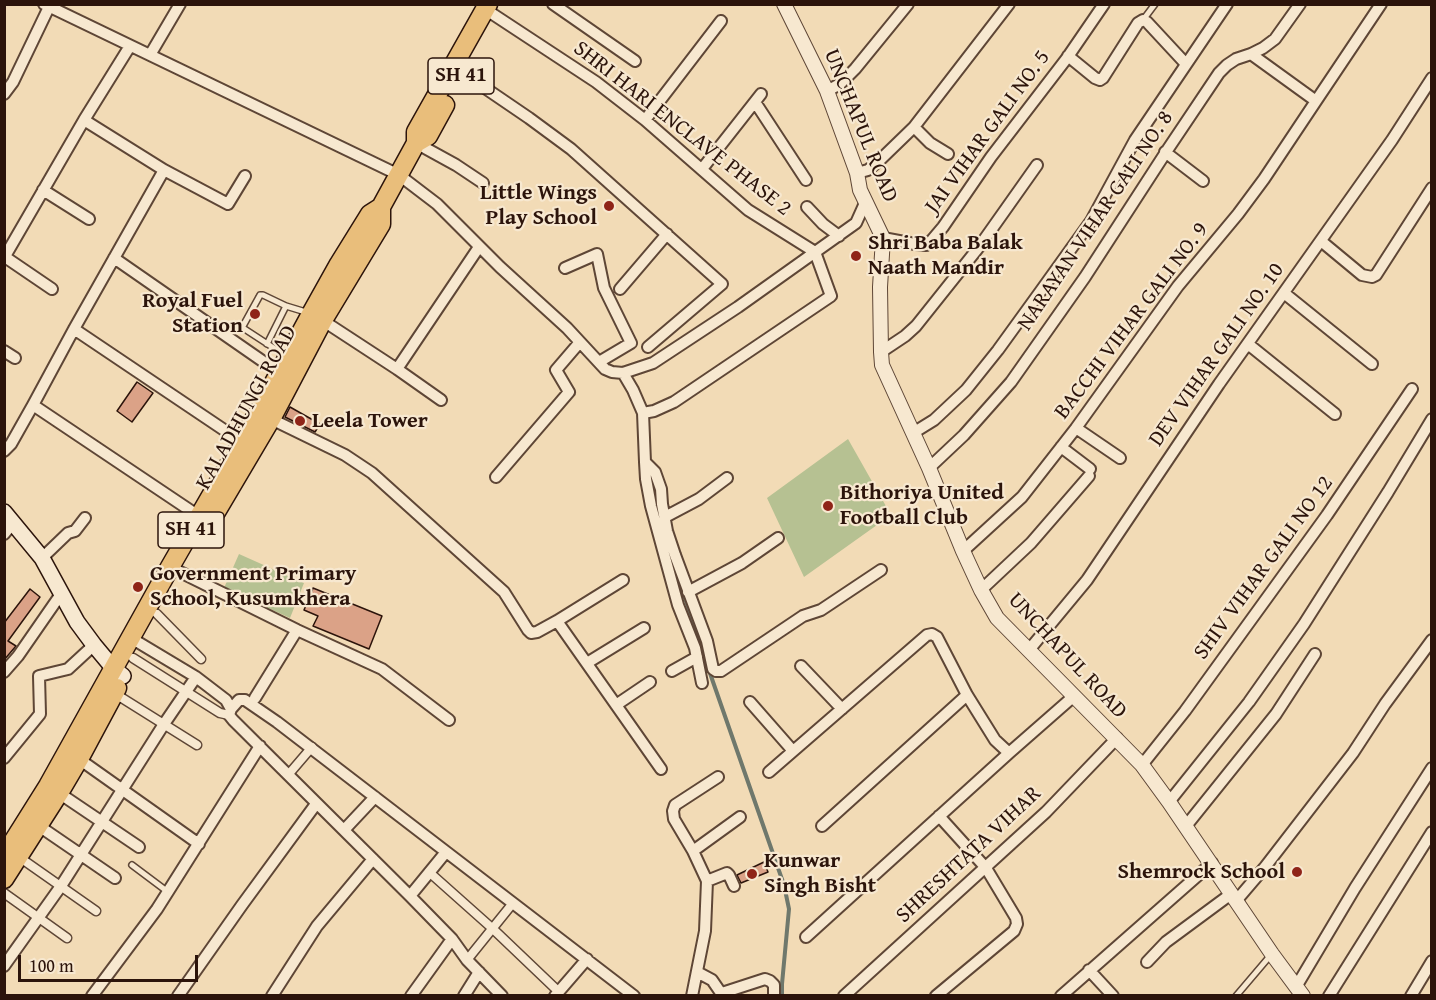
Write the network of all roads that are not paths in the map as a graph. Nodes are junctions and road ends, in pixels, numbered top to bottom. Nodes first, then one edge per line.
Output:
1 (180, 4) edge
2 (553, 4) edge
3 (783, 4) edge
4 (908, 4) edge
5 (1009, 4) edge
6 (1104, 4) edge
7 (1155, 4) edge
8 (1227, 4) edge
9 (1300, 4) edge
10 (1381, 4) edge
11 (46, 6) edge
12 (493, 8) edge
13 (1143, 20) junction
14 (721, 21) dead end
15 (130, 46) junction
16 (1251, 54) junction
17 (150, 55) junction
18 (1068, 56) junction
19 (635, 61) dead end
20 (1186, 64) junction
21 (463, 73) junction
22 (1431, 78) edge
23 (827, 91) junction
24 (4, 94) edge
25 (1316, 101) junction
26 (84, 120) junction
27 (645, 120) junction
28 (914, 127) junction
29 (416, 143) junction
30 (1165, 152) junction
31 (948, 154) dead end
32 (1037, 165) dead end
33 (702, 169) junction
34 (164, 170) junction
35 (857, 173) junction
36 (399, 175) junction
37 (245, 176) dead end
38 (806, 180) dead end
39 (1203, 181) dead end
40 (483, 183) dead end
41 (1431, 188) edge
42 (43, 190) junction
43 (866, 203) junction
44 (807, 207) dead end
45 (89, 219) dead end
46 (667, 234) junction
47 (839, 236) junction
48 (883, 238) junction
49 (1321, 241) junction
50 (479, 247) junction
51 (815, 252) junction
52 (5, 257) edge
53 (114, 258) junction
54 (565, 268) dead end
55 (52, 289) dead end
56 (620, 289) dead end
57 (1284, 293) junction
58 (286, 306) junction
59 (317, 317) junction
60 (74, 329) junction
61 (580, 342) junction
62 (267, 344) junction
63 (1248, 344) junction
64 (648, 347) dead end
65 (4, 351) edge
66 (881, 352) junction
67 (15, 358) dead end
68 (599, 362) junction
69 (1372, 364) dead end
70 (397, 369) junction
71 (287, 370) junction
72 (623, 373) junction
73 (1412, 389) dead end
74 (441, 400) dead end
75 (33, 405) junction
76 (643, 413) junction
77 (1335, 414) dead end
78 (265, 416) junction
79 (1431, 419) edge
80 (1076, 428) junction
81 (913, 433) junction
82 (248, 446) junction
83 (1061, 447) junction
84 (4, 451) edge
85 (1120, 458) dead end
86 (645, 462) junction
87 (928, 468) junction
88 (496, 477) dead end
89 (727, 478) dead end
90 (665, 517) junction
91 (85, 518) dead end
92 (204, 520) junction
93 (7, 523) edge
94 (778, 538) dead end
95 (963, 551) junction
96 (42, 558) junction
97 (175, 570) junction
98 (881, 570) dead end
99 (623, 580) dead end
100 (981, 590) junction
101 (688, 592) junction
102 (62, 594) junction
103 (157, 614) junction
104 (558, 621) junction
105 (644, 628) dead end
106 (297, 630) junction
107 (1431, 640) edge
108 (94, 645) junction
109 (135, 646) junction
110 (1029, 650) junction
111 (1315, 654) dead end
112 (697, 657) junction
113 (201, 659) dead end
114 (587, 663) junction
115 (801, 666) dead end
116 (672, 671) dead end
117 (4, 672) edge
118 (118, 672) junction
119 (196, 677) junction
120 (650, 682) dead end
121 (702, 683) dead end
122 (186, 692) junction
123 (114, 693) junction
124 (967, 695) junction
125 (1074, 696) junction
126 (255, 698) dead end
127 (750, 702) dead end
128 (616, 705) junction
129 (842, 709) junction
130 (230, 712) junction
131 (449, 720) dead end
132 (164, 724) junction
133 (1117, 738) junction
134 (197, 745) dead end
135 (260, 746) junction
136 (312, 747) junction
137 (793, 752) junction
138 (1009, 753) junction
139 (4, 758) edge
140 (79, 759) junction
141 (1142, 765) junction
142 (1431, 768) edge
143 (661, 769) dead end
144 (769, 772) dead end
145 (288, 775) junction
146 (718, 777) dead end
147 (122, 789) junction
148 (59, 793) junction
149 (375, 797) junction
150 (1169, 802) junction
151 (316, 804) junction
152 (939, 816) junction
153 (740, 817) dead end
154 (102, 821) junction
155 (39, 826) junction
156 (822, 826) dead end
157 (1186, 826) junction
158 (344, 830) junction
159 (1431, 832) edge
160 (199, 844) junction
161 (139, 847) dead end
162 (693, 851) junction
163 (447, 852) junction
164 (81, 854) junction
165 (12, 856) edge
166 (373, 860) junction
167 (1212, 863) junction
168 (132, 865) dead end
169 (986, 868) junction
170 (429, 872) junction
171 (115, 878) dead end
172 (4, 879) edge
173 (707, 880) junction
174 (734, 885) dead end
175 (61, 886) junction
176 (4, 892) edge
177 (168, 892) junction
178 (410, 896) junction
179 (1233, 897) junction
180 (513, 903) junction
181 (96, 911) dead end
182 (38, 917) junction
183 (493, 929) junction
184 (806, 937) dead end
185 (67, 938) dead end
186 (452, 939) junction
187 (1272, 954) junction
188 (587, 959) junction
189 (467, 960) junction
190 (1431, 961) edge
191 (1147, 962) dead end
192 (4, 966) edge
193 (1089, 970) junction
194 (479, 972) junction
195 (697, 972) junction
196 (1300, 991) edge
197 (557, 994) edge
198 (723, 994) edge
199 (92, 996) edge
200 (178, 996) edge
201 (272, 996) edge
202 (411, 996) edge
203 (464, 996) edge
204 (502, 996) edge
205 (634, 996) edge
206 (692, 996) edge
207 (774, 996) edge
208 (844, 996) edge
209 (936, 996) edge
210 (1061, 996) edge
211 (1113, 996) edge
212 (1236, 996) edge
213 (1329, 996) edge
214 (1411, 996) edge

1 - 17 street
2 - 19 street
3 - 23 street, UNCHAPUL ROAD
4 - 23 street
5 - 28 street
6 - 18 street, JAI VIHAR GALI NO. 5
7 - 13 lane
8 - 20 street
9 - 16 street, NARAYAN VIHAR GALI NO. 8
10 - 25 street, BACCHI VIHAR GALI NO. 9
11 - 15 street
11 - 24 street
12 - 21 main road, KALADHUNGI ROAD / SH 41
12 - 27 street, SHRI HARI ENCLAVE PHASE 2
12 - 29 main road, KALADHUNGI ROAD / SH 41
13 - 18 street
13 - 20 street
14 - 27 street
15 - 17 street
15 - 26 street
16 - 25 street
16 - 30 street, NARAYAN VIHAR GALI NO. 8
17 - 36 street
18 - 48 street, JAI VIHAR GALI NO. 5
20 - 81 street
21 - 29 main road, KALADHUNGI ROAD / SH 41
21 - 46 street
22 - 49 street, DEV VIHAR GALI NO. 10
23 - 35 street, UNCHAPUL ROAD
25 - 80 street, BACCHI VIHAR GALI NO. 9
26 - 34 street
26 - 42 street
27 - 33 street, SHRI HARI ENCLAVE PHASE 2
28 - 31 street
28 - 35 street
29 - 36 main road, KALADHUNGI ROAD / SH 41
29 - 40 street
30 - 39 street
30 - 87 street, NARAYAN VIHAR GALI NO. 8
32 - 66 street
33 - 38 street
33 - 51 street, SHRI HARI ENCLAVE PHASE 2
34 - 37 street
34 - 53 street
35 - 43 street, UNCHAPUL ROAD
36 - 50 street
36 - 59 main road, KALADHUNGI ROAD / SH 41
41 - 49 street
42 - 45 street
42 - 52 street
43 - 47 street
43 - 48 street, UNCHAPUL ROAD
44 - 47 street
46 - 56 street
46 - 64 street
47 - 51 street
48 - 66 street, UNCHAPUL ROAD
49 - 57 street, DEV VIHAR GALI NO. 10
50 - 61 street
50 - 70 street
51 - 72 street
51 - 76 street
52 - 55 street
53 - 60 street
53 - 71 street
54 - 68 street
57 - 63 street, DEV VIHAR GALI NO. 10
57 - 69 street
58 - 59 lane
58 - 62 lane
58 - 62 lane
59 - 70 street
59 - 71 main road, KALADHUNGI ROAD / SH 41
60 - 75 street
60 - 82 street
61 - 68 street
61 - 88 street
62 - 71 lane
63 - 77 street
63 - 110 street, DEV VIHAR GALI NO. 10
65 - 67 street
66 - 81 street, UNCHAPUL ROAD
68 - 72 street
70 - 74 street
71 - 78 main road, KALADHUNGI ROAD / SH 41
72 - 76 street
73 - 141 street, SHIV VIHAR GALI NO 12
75 - 84 street
75 - 92 street
76 - 86 street
78 - 82 main road, KALADHUNGI ROAD / SH 41
78 - 104 street
79 - 150 street
80 - 83 street, BACCHI VIHAR GALI NO. 9
80 - 85 street
81 - 87 street, UNCHAPUL ROAD
82 - 92 main road, KALADHUNGI ROAD / SH 41
83 - 95 street, BACCHI VIHAR GALI NO. 9
83 - 100 street
86 - 90 street
86 - 112 street
87 - 95 street, UNCHAPUL ROAD
89 - 90 street
90 - 101 street
91 - 96 street
92 - 97 main road, KALADHUNGI ROAD / SH 41
93 - 96 main road
94 - 101 street
95 - 100 street, UNCHAPUL ROAD
96 - 102 main road
97 - 103 main road, KALADHUNGI ROAD / SH 41
97 - 106 street
97 - 109 main road, KALADHUNGI ROAD / SH 41
98 - 101 street
99 - 104 street
100 - 110 street, UNCHAPUL ROAD
102 - 108 main road
102 - 117 street
103 - 109 main road, KALADHUNGI ROAD / SH 41
103 - 113 street
104 - 114 street
105 - 114 street
106 - 126 street
106 - 131 street
107 - 179 street
108 - 118 main road
108 - 139 street
109 - 118 main road, KALADHUNGI ROAD / SH 41
109 - 119 street
109 - 122 street
110 - 125 street, UNCHAPUL ROAD
111 - 157 street
112 - 116 street
112 - 121 street
114 - 128 street
115 - 129 street
118 - 123 main road, KALADHUNGI ROAD / SH 41
118 - 165 main road, KALADHUNGI ROAD / SH 41
119 - 122 street
119 - 130 street
120 - 128 street
122 - 130 street
122 - 132 street
123 - 132 street
123 - 140 main road, KALADHUNGI ROAD / SH 41
124 - 129 street
124 - 138 street
124 - 156 street
125 - 133 street, UNCHAPUL ROAD
125 - 138 street
127 - 137 street
128 - 143 street
129 - 137 street
130 - 135 street
130 - 136 street
132 - 134 street
132 - 147 street
133 - 141 street, UNCHAPUL ROAD
133 - 169 street, SHRESHTATA VIHAR
135 - 145 street
135 - 160 street
136 - 145 street
136 - 149 street
137 - 144 street
138 - 152 street
140 - 147 street
140 - 148 main road, KALADHUNGI ROAD / SH 41
141 - 150 street, UNCHAPUL ROAD
142 - 196 street
145 - 151 street
146 - 162 street
147 - 154 street
147 - 160 street
148 - 154 street
148 - 155 main road, KALADHUNGI ROAD / SH 41
149 - 158 street
149 - 163 street
150 - 157 street, UNCHAPUL ROAD
151 - 158 street
151 - 200 street
152 - 169 street
152 - 184 street
153 - 162 street
154 - 161 street
154 - 164 street
155 - 164 street
155 - 165 main road, KALADHUNGI ROAD / SH 41
157 - 167 street, UNCHAPUL ROAD
158 - 166 street
159 - 213 street
160 - 177 street
162 - 173 street
163 - 170 street
163 - 180 street
164 - 171 street
164 - 175 street
165 - 172 main road, KALADHUNGI ROAD / SH 41
165 - 175 street
166 - 178 street
166 - 201 street
167 - 179 street, UNCHAPUL ROAD
167 - 193 street
168 - 177 lane
169 - 208 street, SHRESHTATA VIHAR
169 - 209 street
170 - 178 street
170 - 183 street
173 - 174 street
173 - 195 street
175 - 181 street
175 - 182 street
176 - 182 street
177 - 199 street
178 - 186 street
179 - 187 street, UNCHAPUL ROAD
179 - 191 street
180 - 183 street
180 - 188 street
182 - 185 street
182 - 192 street
183 - 189 street
183 - 197 street
186 - 189 street
186 - 202 street
187 - 196 street, UNCHAPUL ROAD
187 - 212 lane
188 - 197 street
188 - 205 street
189 - 194 street
190 - 214 street
193 - 210 street
193 - 211 street
194 - 203 street
194 - 204 street
195 - 198 street
195 - 206 street
198 - 207 street

